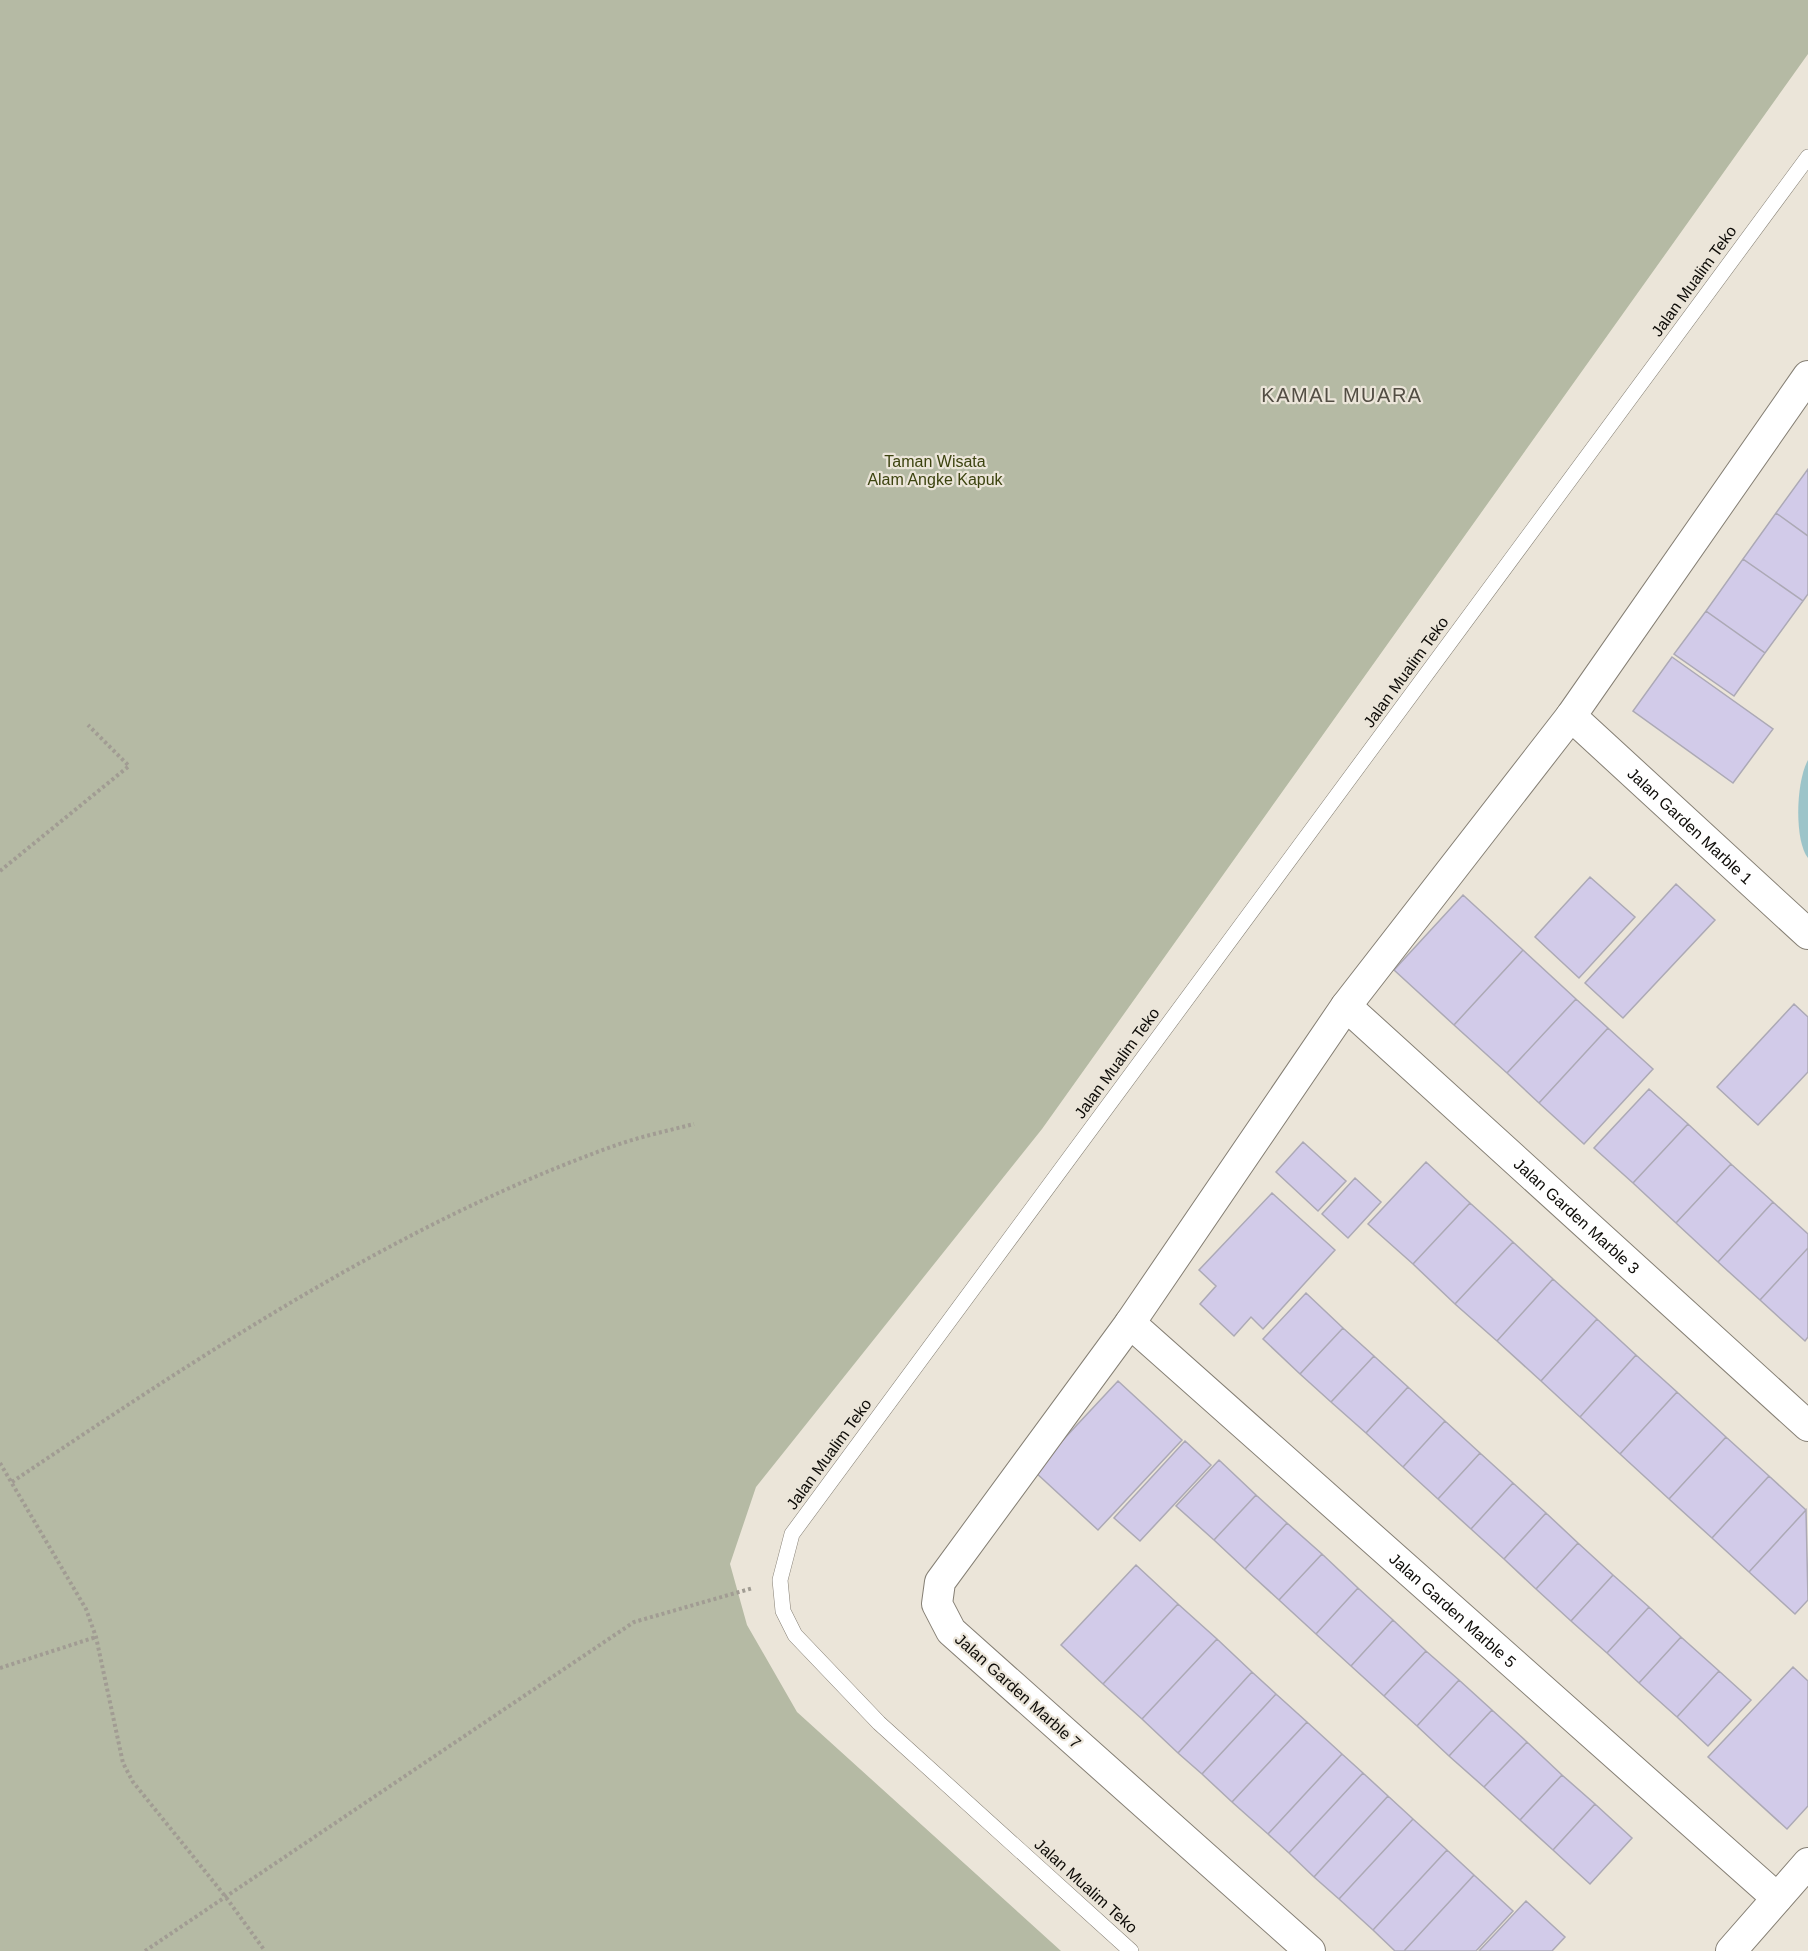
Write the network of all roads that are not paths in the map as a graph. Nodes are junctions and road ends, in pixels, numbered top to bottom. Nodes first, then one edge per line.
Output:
1 (1808, 157) edge
2 (1808, 375) edge
3 (1571, 716) junction
4 (1808, 934) edge
5 (1346, 1006) junction
6 (1130, 1323) junction
7 (1808, 1426) edge
8 (1808, 1863) edge
9 (1777, 1898) junction
10 (1131, 1951) edge
11 (1310, 1951) edge
12 (1731, 1951) edge

1 - 10 lane, Jalan Mualim Teko
2 - 3 street, Jalan Garden Marble 7
3 - 4 street, Jalan Garden Marble 1
3 - 5 street, Jalan Garden Marble 7
5 - 6 street, Jalan Garden Marble 7
5 - 7 street, Jalan Garden Marble 3
6 - 9 street, Jalan Garden Marble 5
6 - 11 street, Jalan Garden Marble 7
8 - 9 street
9 - 12 street

